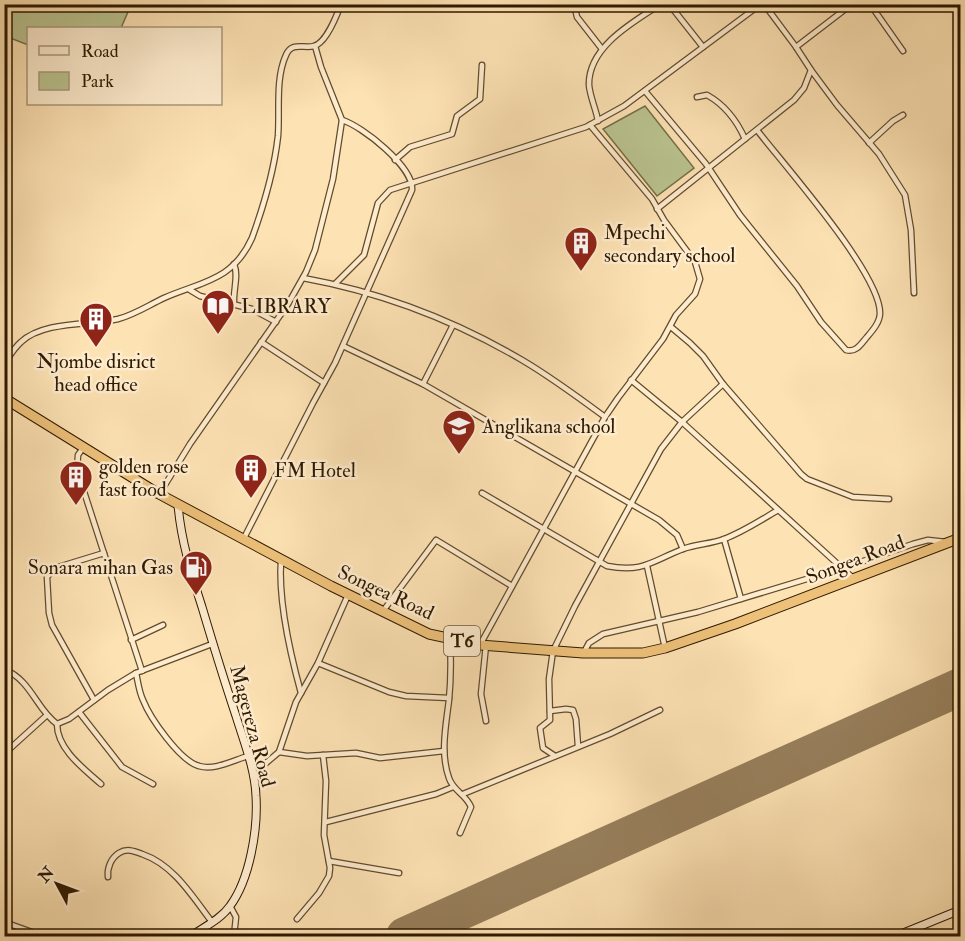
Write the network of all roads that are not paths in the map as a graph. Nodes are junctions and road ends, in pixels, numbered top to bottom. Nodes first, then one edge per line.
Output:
1 (340, 4) edge
2 (574, 4) edge
3 (661, 4) edge
4 (669, 4) edge
5 (762, 4) edge
6 (852, 4) edge
7 (870, 4) edge
8 (315, 46) junction
9 (703, 46) junction
10 (796, 47) junction
11 (602, 49) junction
12 (903, 51) dead end
13 (482, 65) dead end
14 (811, 70) junction
15 (645, 91) junction
16 (697, 97) dead end
17 (903, 115) dead end
18 (342, 120) junction
19 (597, 121) junction
20 (590, 125) junction
21 (757, 130) junction
22 (745, 139) junction
23 (869, 143) junction
24 (395, 159) junction
25 (708, 168) junction
26 (412, 182) junction
27 (657, 209) junction
28 (234, 264) junction
29 (303, 278) junction
30 (335, 284) junction
31 (190, 290) junction
32 (366, 292) junction
33 (914, 293) dead end
34 (234, 304) junction
35 (276, 322) junction
36 (453, 325) junction
37 (670, 327) junction
38 (261, 342) junction
39 (343, 346) junction
40 (4, 364) edge
41 (631, 380) junction
42 (324, 383) junction
43 (423, 384) junction
44 (723, 384) junction
45 (4, 398) edge
46 (605, 417) junction
47 (682, 422) junction
48 (83, 448) junction
49 (576, 472) junction
50 (482, 493) dead end
51 (159, 494) junction
52 (889, 499) dead end
53 (178, 505) junction
54 (630, 505) junction
55 (778, 510) junction
56 (544, 530) junction
57 (960, 538) edge
58 (724, 539) junction
59 (243, 541) junction
60 (949, 542) junction
61 (683, 549) junction
62 (104, 553) junction
63 (281, 560) junction
64 (600, 561) junction
65 (647, 566) junction
66 (843, 568) junction
67 (855, 579) junction
68 (512, 586) junction
69 (348, 595) junction
70 (741, 599) junction
71 (382, 612) junction
72 (660, 621) junction
73 (163, 625) dead end
74 (450, 639) junction
75 (131, 640) junction
76 (212, 644) junction
77 (483, 645) junction
78 (665, 648) junction
79 (553, 651) junction
80 (583, 653) junction
81 (318, 663) junction
82 (4, 669) edge
83 (142, 671) junction
84 (136, 673) junction
85 (301, 693) junction
86 (449, 698) junction
87 (94, 700) junction
88 (660, 710) dead end
89 (550, 711) junction
90 (79, 712) junction
91 (47, 715) junction
92 (486, 721) dead end
93 (57, 724) junction
94 (578, 746) junction
95 (444, 751) junction
96 (279, 752) junction
97 (4, 754) edge
98 (323, 755) junction
99 (248, 756) junction
100 (555, 756) junction
101 (252, 767) junction
102 (101, 784) dead end
103 (153, 784) dead end
104 (453, 787) junction
105 (476, 790) junction
106 (463, 794) junction
107 (470, 803) junction
108 (326, 822) junction
109 (460, 833) dead end
110 (329, 861) junction
111 (399, 873) dead end
112 (108, 877) dead end
113 (230, 906) junction
114 (960, 910) edge
115 (297, 919) dead end
116 (4, 922) edge
117 (212, 922) junction
118 (43, 936) edge
119 (191, 936) edge
120 (234, 936) edge
121 (898, 936) edge

1 - 8 street
2 - 11 street
3 - 11 street
4 - 9 street
5 - 9 street
5 - 10 street
6 - 10 street
7 - 12 street
8 - 18 street
8 - 28 street
9 - 15 street
10 - 14 street
11 - 19 street
13 - 24 street
14 - 21 street
14 - 23 street
15 - 19 street
15 - 25 street
16 - 22 street
17 - 23 street
18 - 24 street
18 - 29 street
19 - 20 street
20 - 26 street
20 - 27 street
21 - 22 street
21 - 25 street
22 - 25 street
23 - 33 street
24 - 26 street
25 - 27 street
26 - 30 street
26 - 32 street
27 - 37 street
28 - 31 street
28 - 34 street
29 - 30 street
29 - 35 street
30 - 32 street
31 - 34 street
31 - 40 street
32 - 36 street
32 - 39 street
34 - 35 street
35 - 38 street
36 - 43 street
36 - 46 street
37 - 41 street
37 - 44 street
38 - 42 street
38 - 51 street
39 - 42 street
39 - 43 street
41 - 46 street
41 - 47 street
42 - 59 street
43 - 49 street
44 - 47 street
44 - 52 street
45 - 48 highway, Songea Road / T6
46 - 49 street
47 - 54 street
47 - 55 street
48 - 51 highway, Songea Road / T6
48 - 62 street
49 - 54 street
49 - 56 street
50 - 56 street
51 - 53 highway, Songea Road / T6
53 - 59 highway, Songea Road / T6
53 - 76 street, Magereza Road
54 - 61 street
54 - 64 street
55 - 58 street
55 - 66 street
56 - 64 street
56 - 68 street
57 - 60 highway, Songea Road / T6
58 - 61 street
58 - 70 street
59 - 63 highway, Songea Road / T6
60 - 66 street
60 - 67 highway, Songea Road / T6
61 - 65 street
62 - 75 street
62 - 87 street
63 - 69 highway, Songea Road / T6
63 - 85 street
64 - 65 street
64 - 79 street
65 - 72 street
66 - 67 street
66 - 70 street
67 - 78 highway, Songea Road / T6
68 - 71 street
68 - 77 street
69 - 71 highway, Songea Road / T6
69 - 81 street
70 - 72 street
71 - 74 highway, Songea Road / T6
72 - 78 street
72 - 80 street
73 - 75 street
74 - 77 highway, Songea Road / T6
74 - 86 street
75 - 83 street
76 - 83 street
76 - 99 street, Magereza Road
77 - 79 highway, Songea Road / T6
77 - 92 street
78 - 80 highway, Songea Road / T6
79 - 80 highway, Songea Road / T6
79 - 89 street
81 - 85 street
81 - 86 street
82 - 91 street
83 - 84 street
84 - 87 street
84 - 99 street
85 - 96 street
86 - 95 street
87 - 90 street
88 - 94 street
89 - 94 street
89 - 100 street
90 - 93 street
90 - 103 street
91 - 93 street
91 - 97 street
93 - 102 street
94 - 100 street
95 - 98 street
95 - 104 street
96 - 98 street
96 - 101 street
98 - 108 street
99 - 101 street, Magereza Road
100 - 105 street
101 - 113 street, Magereza Road
104 - 106 street
104 - 108 street
105 - 106 street
105 - 107 street
106 - 107 street
107 - 109 street
108 - 110 street
110 - 111 street
110 - 115 street
112 - 117 street
113 - 117 street, Magereza Road
113 - 120 street
114 - 121 street
116 - 118 street
117 - 119 street, Magereza Road

